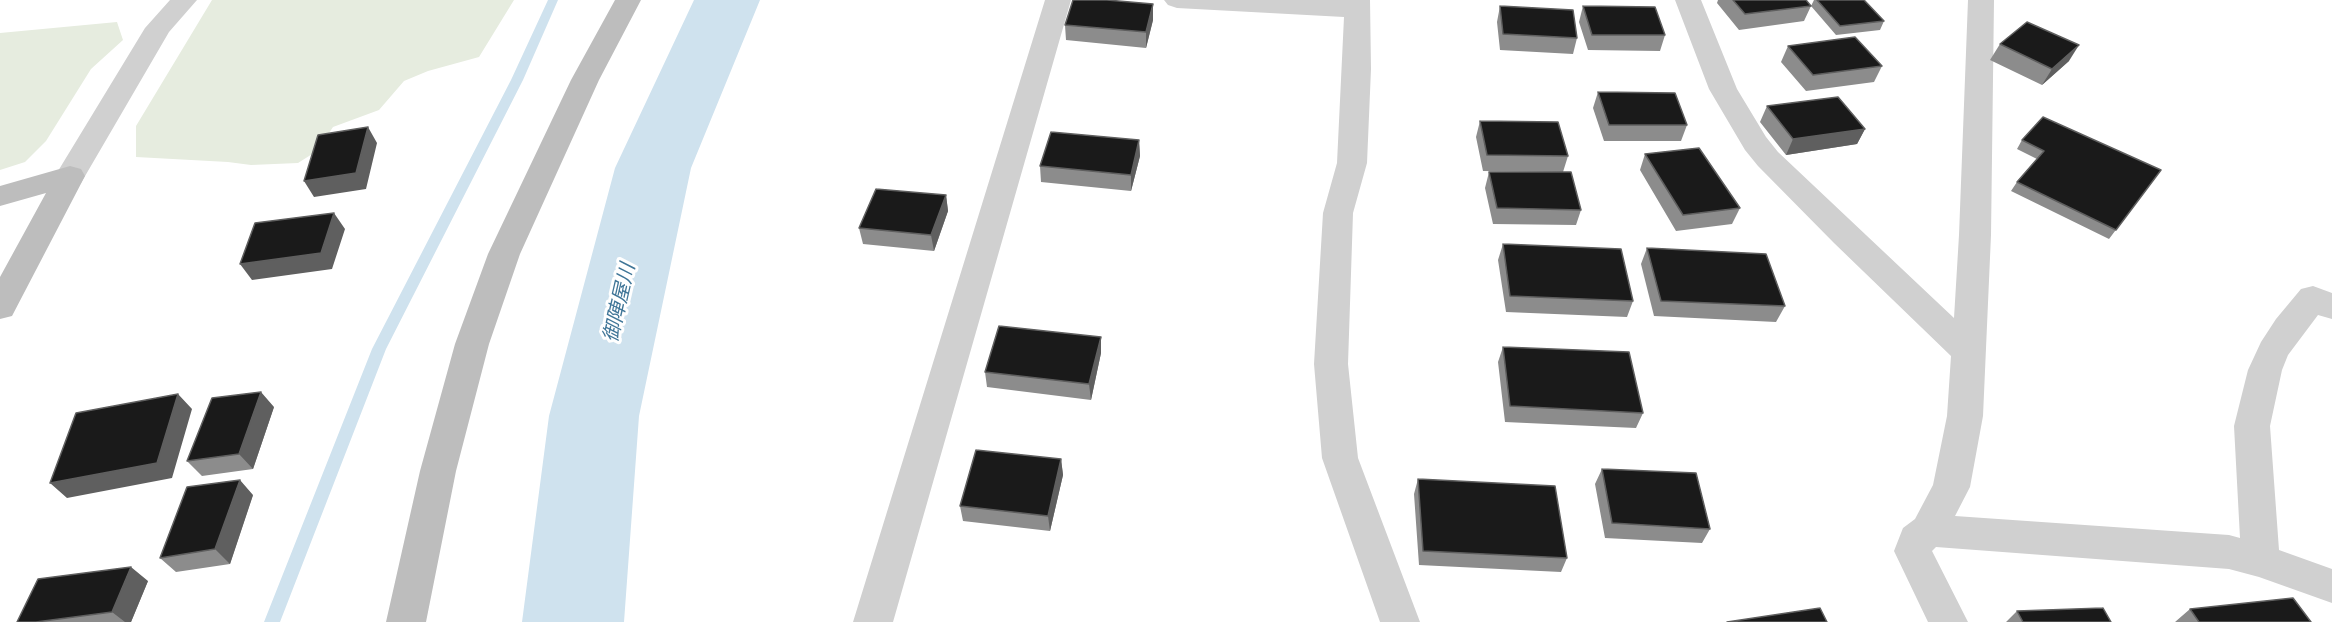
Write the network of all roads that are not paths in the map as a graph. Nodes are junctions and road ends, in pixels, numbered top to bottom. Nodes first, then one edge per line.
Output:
1 (148, 0) edge
2 (184, 0) edge
3 (628, 0) edge
4 (1058, 0) edge
5 (1177, 0) edge
6 (1688, 0) edge
7 (1981, 0) edge
8 (1357, 5) edge
9 (158, 28) junction
10 (70, 176) junction
11 (0, 196) edge
12 (2326, 295) edge
13 (0, 307) edge
14 (1969, 352) junction
15 (1928, 530) junction
16 (2260, 560) junction
17 (2332, 586) edge
18 (406, 622) edge
19 (873, 622) edge
20 (1400, 622) edge
21 (1948, 622) edge

1 - 9 street
2 - 9 street
3 - 18 street
4 - 19 street
5 - 8 street
6 - 14 street
7 - 14 street
8 - 20 street
9 - 10 street
10 - 11 street
10 - 13 street
12 - 16 street
14 - 15 street
15 - 16 street
15 - 21 street
16 - 17 street

